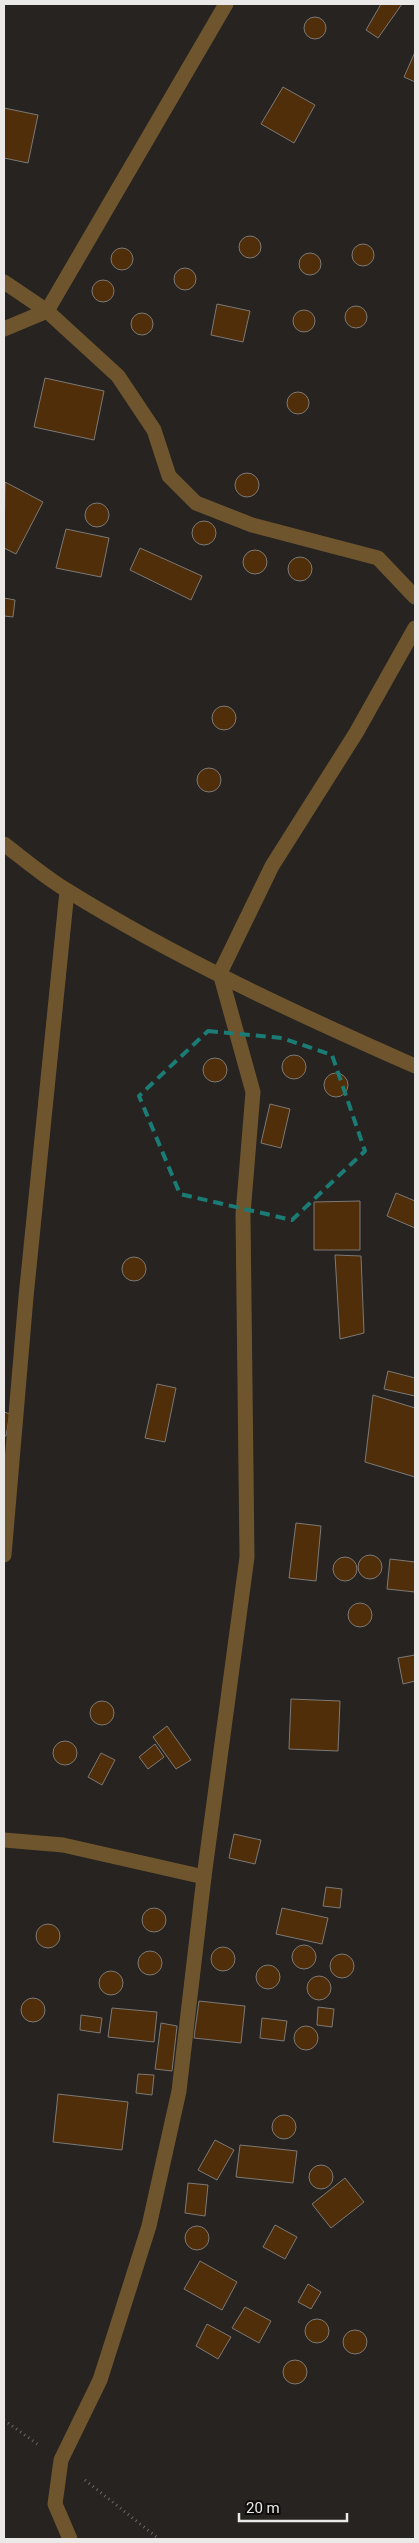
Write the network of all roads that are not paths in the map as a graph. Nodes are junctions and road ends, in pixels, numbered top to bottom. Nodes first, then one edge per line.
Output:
1 (226, 4) edge
2 (4, 282) edge
3 (47, 310) junction
4 (4, 329) edge
5 (415, 597) edge
6 (415, 628) edge
7 (4, 844) edge
8 (67, 891) junction
9 (220, 974) junction
10 (415, 1066) edge
11 (4, 1555) edge
12 (4, 1840) edge
13 (204, 1877) junction
14 (70, 2539) edge

1 - 3 street
2 - 3 street
3 - 4 street
3 - 5 street
6 - 9 street
7 - 8 street
8 - 9 street
8 - 11 street
9 - 10 street
9 - 13 street
12 - 13 street
13 - 14 street

